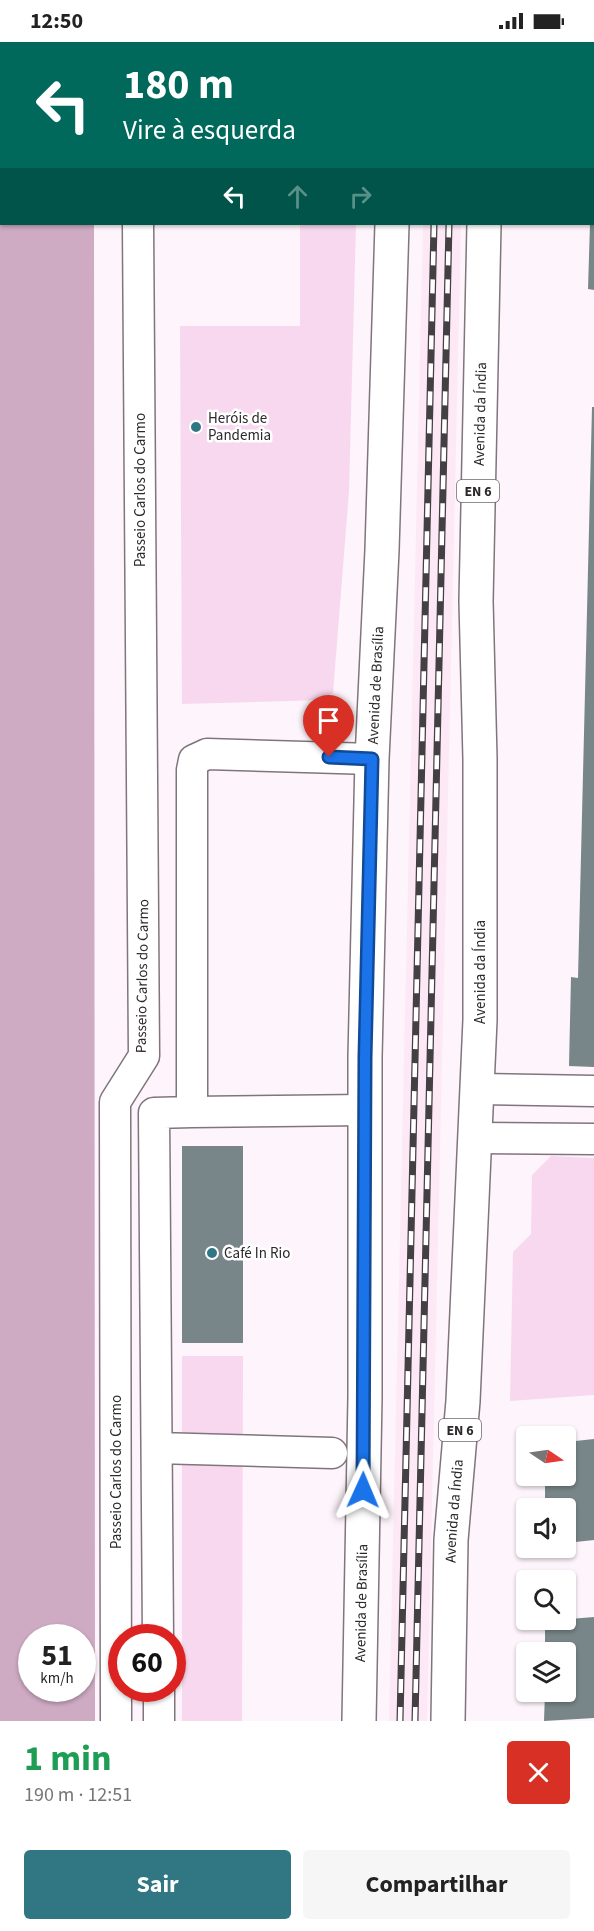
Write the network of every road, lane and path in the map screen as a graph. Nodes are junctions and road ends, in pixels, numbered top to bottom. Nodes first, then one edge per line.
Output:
1 (138, 225) edge
2 (392, 225) edge
3 (484, 225) edge
4 (372, 759) junction
5 (144, 1056) junction
6 (478, 1089) junction
7 (594, 1091) edge
8 (144, 1093) dead end
9 (365, 1110) junction
10 (192, 1112) junction
11 (475, 1138) junction
12 (594, 1139) edge
13 (157, 1448) junction
14 (332, 1453) dead end
15 (159, 1624) edge
16 (159, 1702) edge
17 (116, 1721) edge
18 (159, 1721) edge
19 (358, 1721) edge
20 (448, 1721) edge

1 - 5 street, Passeio Carlos do Carmo
2 - 4 main road, Avenida de Brasília
3 - 6 main road, Avenida da Índia / EN 6
4 - 9 main road, Avenida de Brasília
4 - 10 street
5 - 8 street
5 - 17 street, Passeio Carlos do Carmo
6 - 7 street
6 - 11 main road, Avenida da Índia / EN 6
9 - 10 street
9 - 19 main road, Avenida de Brasília
10 - 13 street
11 - 12 street
11 - 20 main road, Avenida da Índia / EN 6
13 - 14 street
13 - 15 street
16 - 18 street

